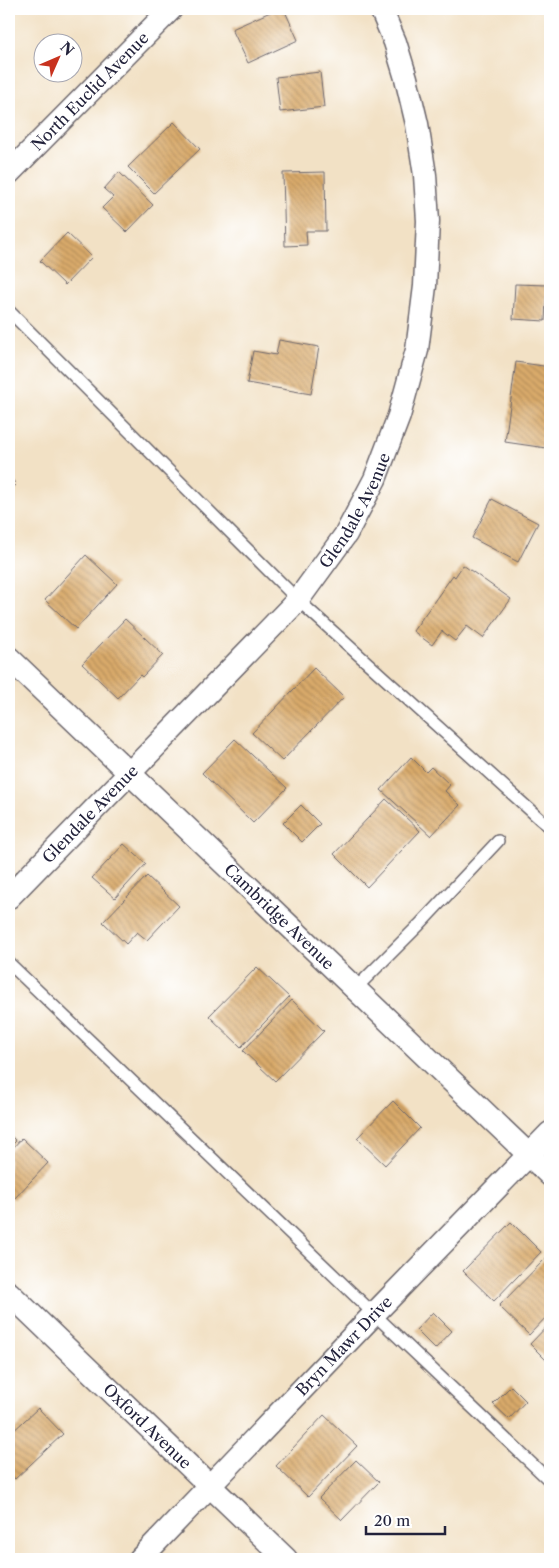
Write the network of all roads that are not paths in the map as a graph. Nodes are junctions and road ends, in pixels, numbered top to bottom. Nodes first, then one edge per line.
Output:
1 (171, 9) edge
2 (381, 9) edge
3 (9, 173) edge
4 (9, 311) edge
5 (298, 600) junction
6 (9, 658) edge
7 (128, 772) junction
8 (550, 827) edge
9 (498, 841) dead end
10 (9, 896) edge
11 (9, 963) edge
12 (355, 988) junction
13 (550, 1134) edge
14 (529, 1155) junction
15 (550, 1175) edge
16 (9, 1293) edge
17 (374, 1314) junction
18 (550, 1481) edge
19 (210, 1486) junction
20 (140, 1559) edge
21 (286, 1559) edge

1 - 3 street, North Euclid Avenue
2 - 5 street, Glendale Avenue
4 - 5 lane
5 - 7 street, Glendale Avenue
5 - 8 lane
6 - 7 street, Cambridge Avenue
7 - 10 street, Glendale Avenue
7 - 12 street, Cambridge Avenue
9 - 12 lane
11 - 17 lane
12 - 14 street, Cambridge Avenue
13 - 14 street, Bryn Mawr Drive
14 - 15 street, Cambridge Avenue
14 - 17 street, Bryn Mawr Drive
16 - 19 street, Oxford Avenue
17 - 18 lane
17 - 19 street, Bryn Mawr Drive
19 - 20 street, Bryn Mawr Drive
19 - 21 street, Oxford Avenue

